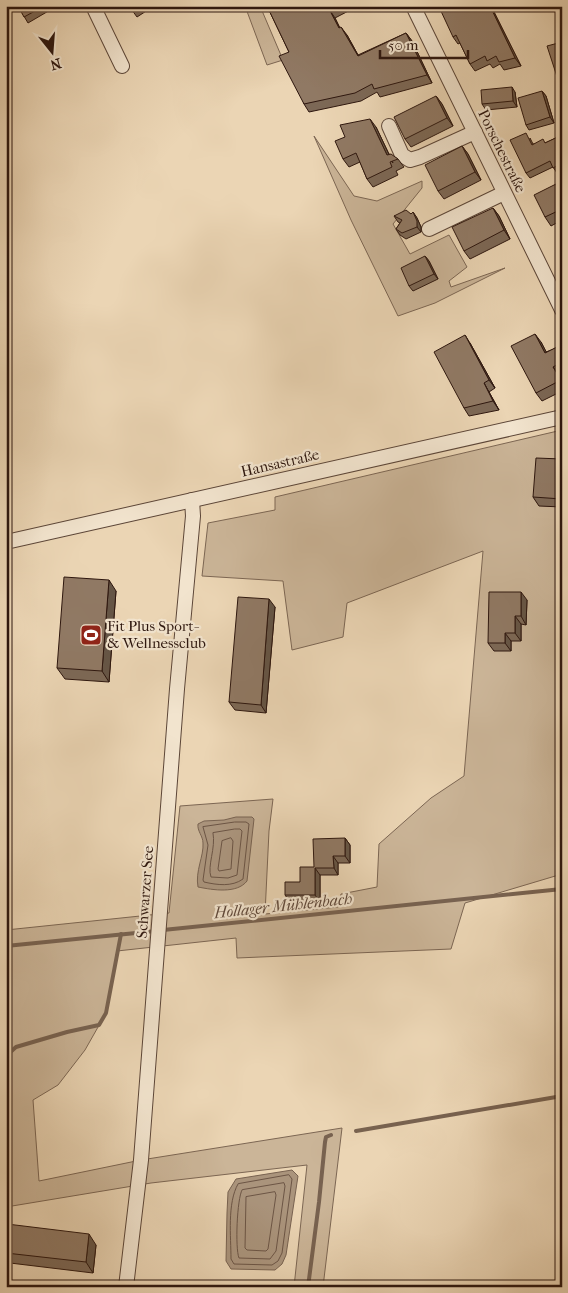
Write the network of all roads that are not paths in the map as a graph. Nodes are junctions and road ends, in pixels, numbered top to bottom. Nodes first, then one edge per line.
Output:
1 (93, 6) edge
2 (413, 6) edge
3 (122, 66) dead end
4 (389, 126) dead end
5 (475, 132) junction
6 (504, 192) junction
7 (429, 229) dead end
8 (562, 310) edge
9 (562, 417) edge
10 (192, 500) junction
11 (6, 542) edge
12 (126, 1287) edge

1 - 3 street
2 - 5 street, Porschestraße
4 - 5 street
5 - 6 street, Porschestraße
6 - 7 street
6 - 8 street, Porschestraße
9 - 10 street, Hansastraße
10 - 11 street, Hansastraße
10 - 12 street, Schwarzer See

